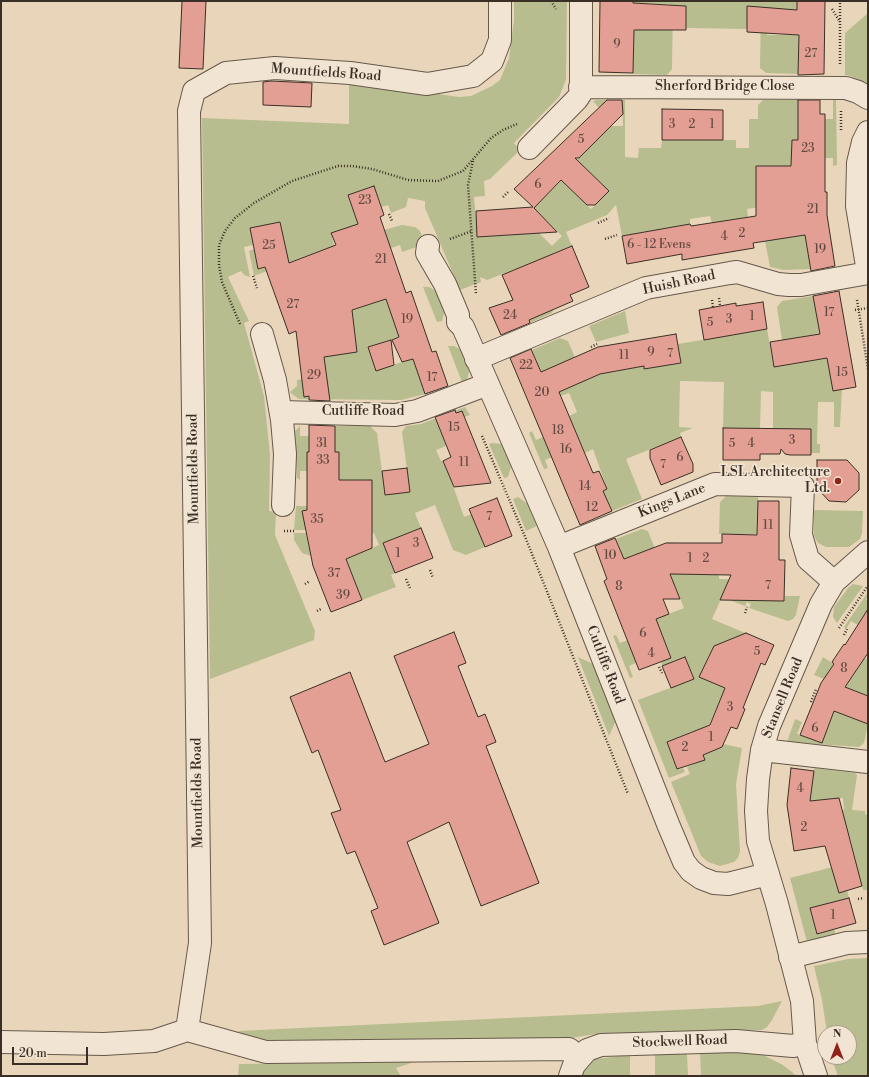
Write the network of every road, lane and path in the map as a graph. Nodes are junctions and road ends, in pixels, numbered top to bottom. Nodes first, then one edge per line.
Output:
1 (500, 1) edge
2 (551, 1) edge
3 (581, 3) dead end
4 (832, 9) dead end
5 (557, 11) dead end
6 (840, 22) dead end
7 (580, 87) junction
8 (868, 98) edge
9 (519, 124) dead end
10 (868, 132) edge
11 (529, 148) dead end
12 (473, 161) junction
13 (508, 192) dead end
14 (503, 197) dead end
15 (389, 214) dead end
16 (609, 218) dead end
17 (392, 221) dead end
18 (598, 222) dead end
19 (616, 235) dead end
20 (605, 239) dead end
21 (428, 246) dead end
22 (868, 273) edge
23 (253, 276) dead end
24 (257, 288) dead end
25 (476, 298) dead end
26 (868, 308) edge
27 (855, 310) dead end
28 (262, 334) joint
29 (597, 344) dead end
30 (591, 347) dead end
31 (476, 359) junction
32 (864, 370) dead end
33 (868, 370) edge
34 (488, 384) junction
35 (281, 412) junction
36 (499, 476) dead end
37 (495, 477) dead end
38 (283, 505) dead end
39 (284, 531) dead end
40 (294, 531) dead end
41 (559, 547) junction
42 (868, 552) edge
43 (430, 570) dead end
44 (433, 578) dead end
45 (406, 579) dead end
46 (310, 581) dead end
47 (834, 582) junction
48 (305, 584) dead end
49 (410, 588) dead end
50 (747, 607) dead end
51 (321, 609) dead end
52 (317, 611) dead end
53 (745, 613) dead end
54 (847, 629) dead end
55 (844, 635) dead end
56 (659, 667) dead end
57 (662, 673) dead end
58 (816, 689) dead end
59 (811, 702) dead end
60 (762, 750) junction
61 (868, 762) edge
62 (768, 874) junction
63 (864, 898) dead end
64 (858, 899) dead end
65 (868, 942) edge
66 (790, 957) junction
67 (187, 1030) junction
68 (1, 1042) edge
69 (806, 1043) junction
70 (574, 1067) edge
71 (816, 1076) edge

1 - 67 street, Mountfields Road
2 - 5 path
3 - 7 street
4 - 6 path
7 - 8 street, Sherford Bridge Close
7 - 11 street
9 - 12 path
10 - 22 street
12 - 25 path
12 - 28 path
13 - 14 path
15 - 17 path
16 - 18 path
19 - 20 path
21 - 31 street, Cutliffe Road
22 - 31 street, Huish Road
23 - 24 path
26 - 27 path
28 - 35 street
29 - 30 path
31 - 34 street, Cutliffe Road
32 - 33 path
34 - 35 street, Cutliffe Road
34 - 41 street, Cutliffe Road
35 - 38 street
36 - 37 path
39 - 40 path
41 - 47 street, Kings Lane
41 - 62 street, Cutliffe Road
42 - 47 street, Stansell Road
43 - 44 path
45 - 49 path
46 - 48 path
47 - 60 street, Stansell Road
50 - 53 path
51 - 52 path
54 - 55 path
56 - 57 path
58 - 59 path
60 - 61 street
60 - 62 street, Stansell Road
62 - 66 street, Stansell Road
63 - 64 path
65 - 66 street
66 - 69 street, Stansell Road
67 - 68 street
67 - 70 street
69 - 70 street, Stockwell Road
69 - 71 street, Stansell Road

